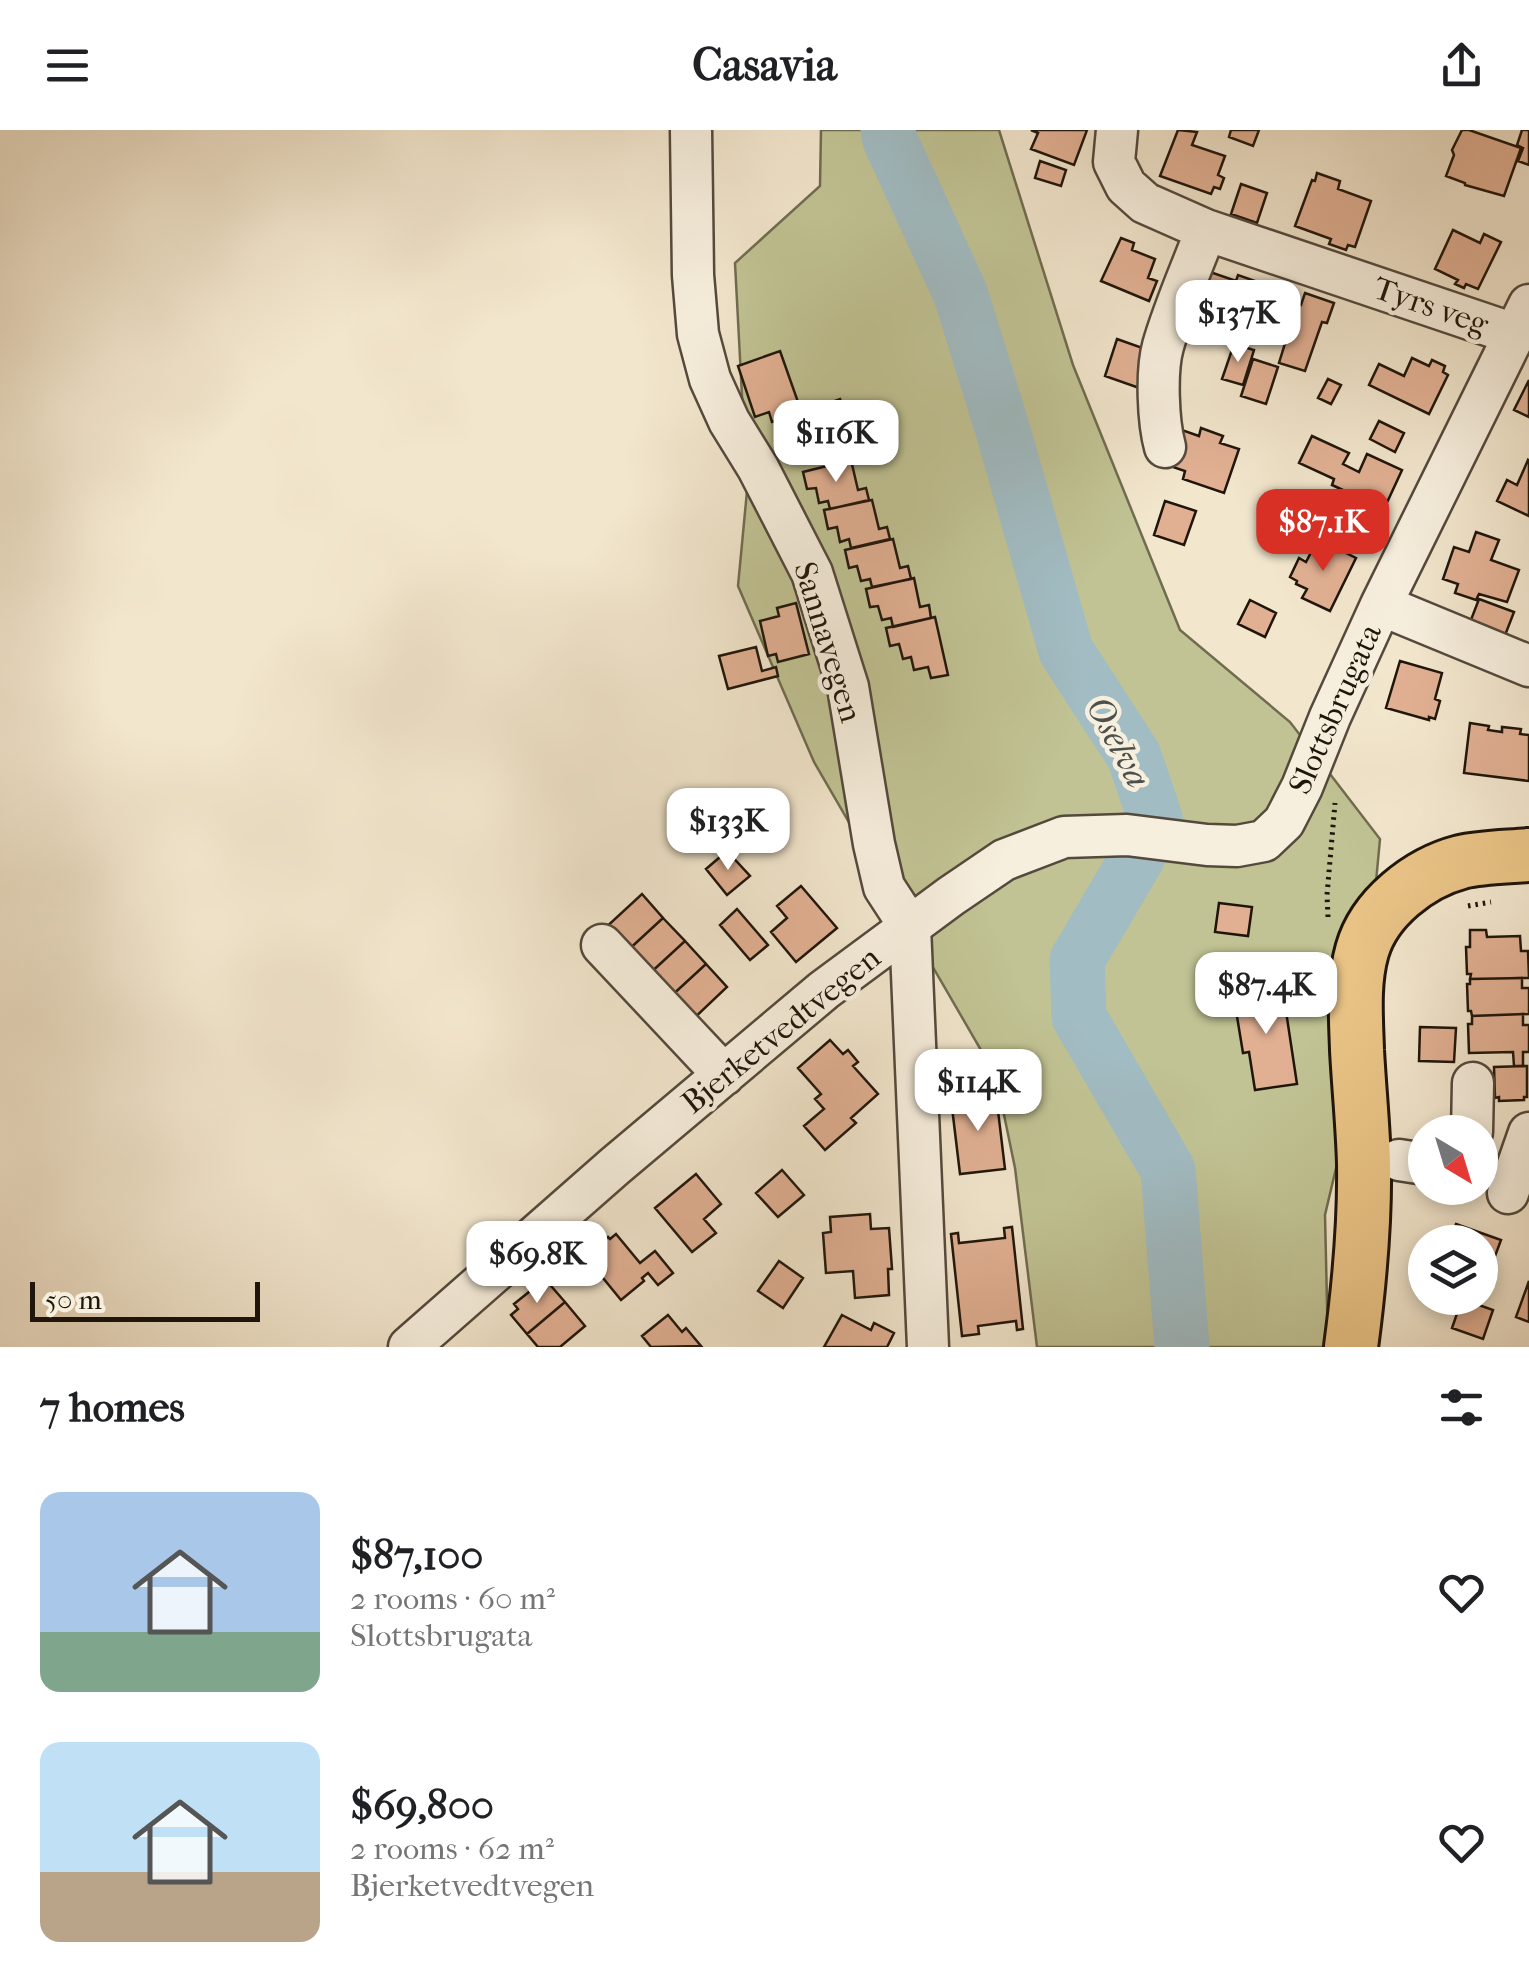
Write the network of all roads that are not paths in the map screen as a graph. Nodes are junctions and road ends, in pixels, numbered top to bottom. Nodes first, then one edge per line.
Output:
1 (692, 130) edge
2 (1117, 130) edge
3 (1206, 230) junction
4 (1522, 320) edge
5 (1165, 446) dead end
6 (1381, 605) junction
7 (1529, 666) edge
8 (1206, 845) joint
9 (1529, 856) edge
10 (910, 928) junction
11 (602, 946) dead end
12 (724, 1075) junction
13 (1473, 1083) dead end
14 (1472, 1115) edge
15 (1529, 1133) edge
16 (1506, 1193) edge
17 (409, 1347) edge
18 (928, 1347) edge
19 (1351, 1347) edge

1 - 10 street, Sannavegen
2 - 3 street, Tyrs veg
3 - 4 street, Tyrs veg
3 - 5 street
4 - 6 street, Slottsbrugata
6 - 7 street
6 - 8 street, Slottsbrugata
8 - 10 street, Bjerketvedtvegen
9 - 19 main road
10 - 12 street, Bjerketvedtvegen
10 - 18 street
11 - 12 street
12 - 17 street, Bjerketvedtvegen
13 - 14 street
15 - 16 street

